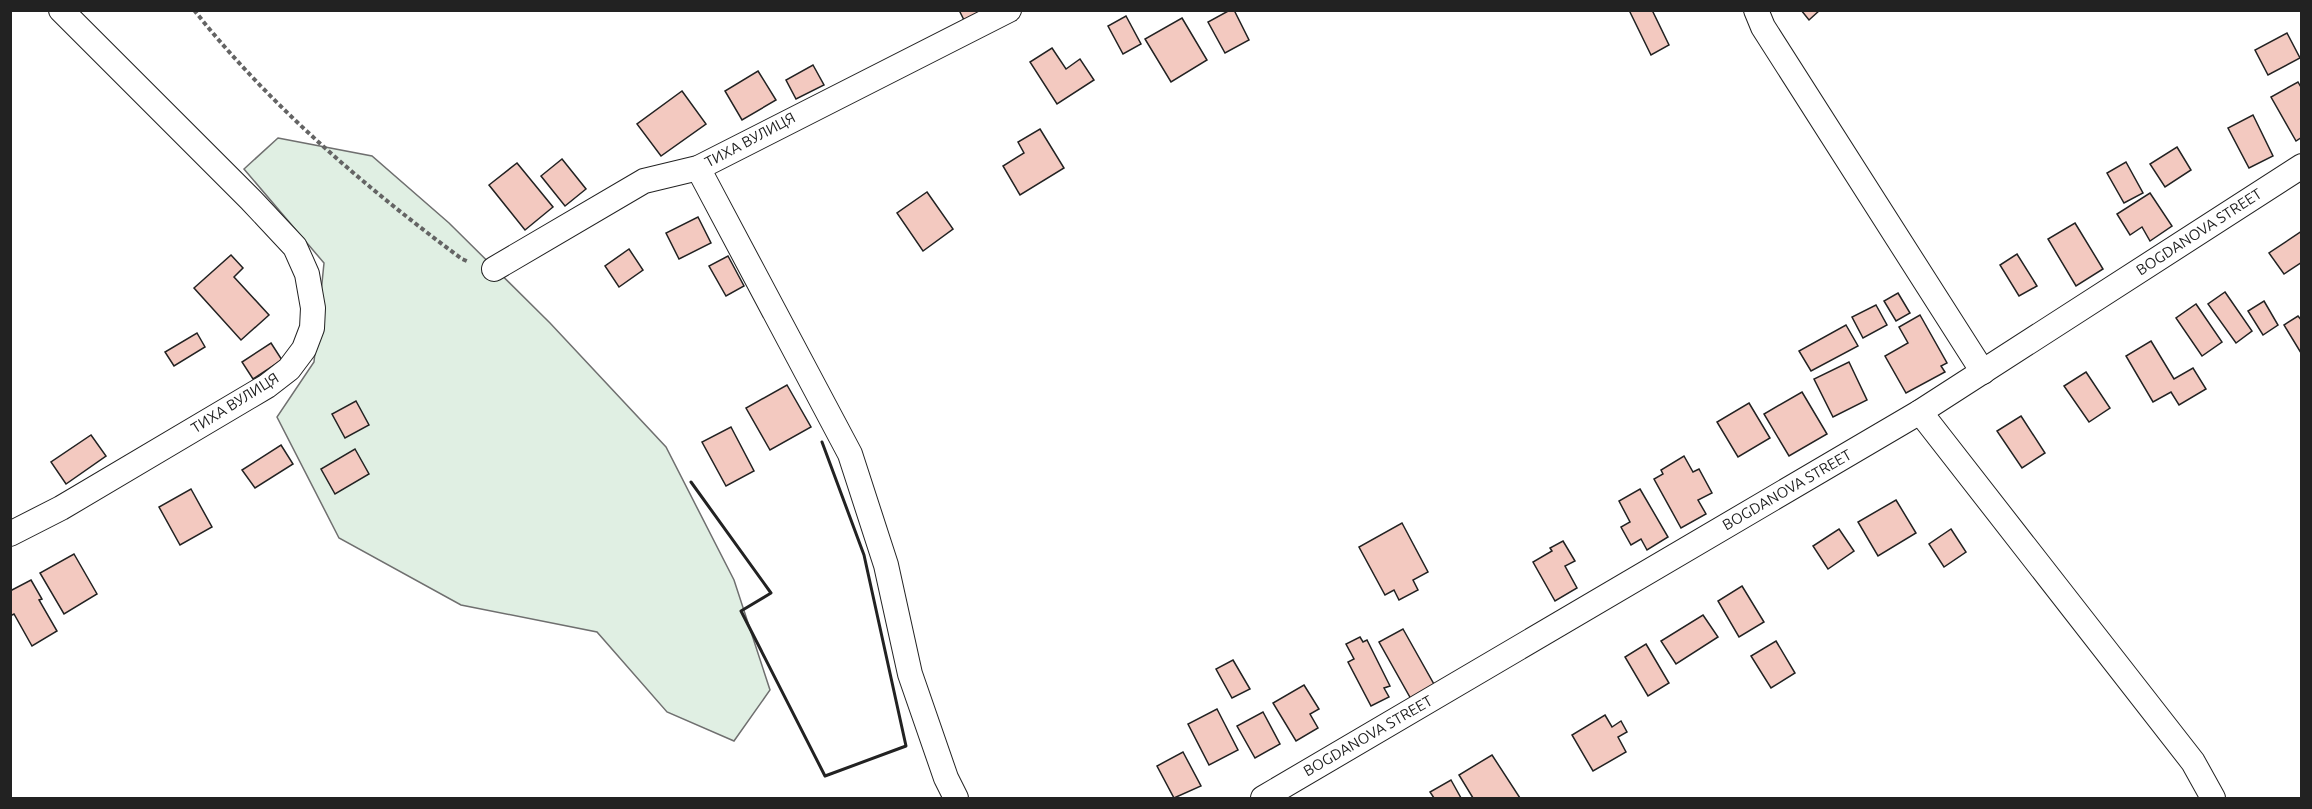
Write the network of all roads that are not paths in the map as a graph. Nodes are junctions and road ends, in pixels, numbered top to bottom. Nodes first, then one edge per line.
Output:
1 (61, 10) edge
2 (1009, 10) edge
3 (1756, 10) edge
4 (2301, 166) edge
5 (698, 168) junction
6 (494, 269) road end
7 (1983, 372) junction
8 (1920, 412) junction
9 (10, 534) edge
10 (956, 798) edge
11 (1263, 798) edge
12 (2213, 798) edge

1 - 9 street, ТИХА ВУЛИЦЯ
2 - 5 street, ТИХА ВУЛИЦЯ
3 - 7 street
4 - 7 street, BOGDANOVA STREET
5 - 6 street, ТИХА ВУЛИЦЯ
5 - 10 street
7 - 8 street, BOGDANOVA STREET
8 - 11 street, BOGDANOVA STREET
8 - 12 street

